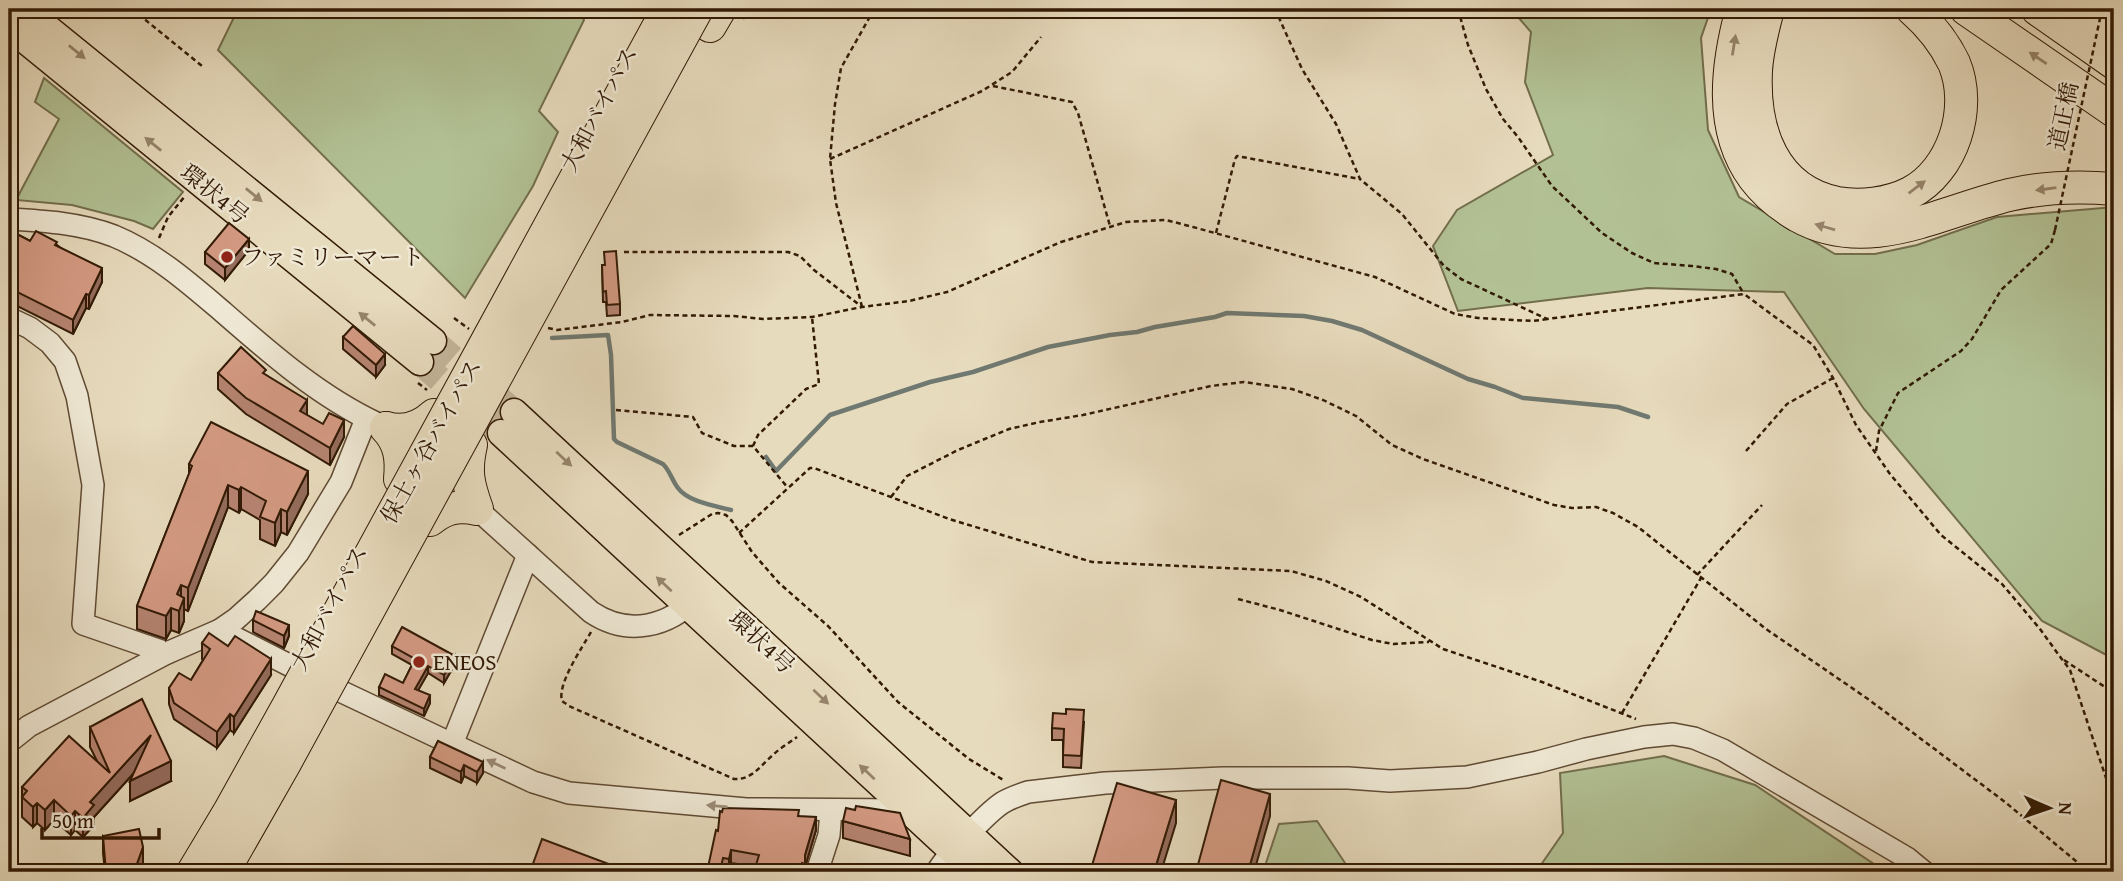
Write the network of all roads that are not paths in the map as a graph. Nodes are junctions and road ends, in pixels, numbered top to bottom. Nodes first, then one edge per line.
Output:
1 (24, 9) edge
2 (653, 9) edge
3 (668, 9) edge
4 (697, 9) edge
5 (708, 9) edge
6 (1742, 9) edge
7 (1768, 9) edge
8 (1780, 9) edge
9 (1912, 9) edge
10 (1966, 9) edge
11 (2036, 9) edge
12 (2080, 9) edge
13 (730, 13) edge
14 (9, 27) edge
15 (2114, 37) edge
16 (2114, 64) edge
17 (1757, 111) junction
18 (2114, 111) edge
19 (2114, 189) edge
20 (9, 219) edge
21 (9, 318) edge
22 (434, 415) junction
23 (376, 424) junction
24 (471, 445) junction
25 (400, 479) junction
26 (477, 509) junction
27 (428, 512) junction
28 (528, 555) junction
29 (696, 598) junction
30 (219, 630) junction
31 (167, 653) junction
32 (296, 670) junction
33 (338, 690) junction
34 (9, 742) edge
35 (452, 744) junction
36 (831, 810) junction
37 (908, 810) junction
38 (953, 853) edge
39 (180, 872) edge
40 (192, 872) edge
41 (223, 872) edge
42 (235, 872) edge
43 (817, 872) edge
44 (975, 872) edge
45 (1010, 872) edge
46 (1924, 872) edge

1 -> 14 main road, 環状4号
2 - 22 highway, 大和バイパス
3 - 40 highway, 保土ヶ谷バイパス, bridge
4 - 27 highway, 保土ヶ谷バイパス, bridge
5 - 24 highway, 大和バイパス
19 -> 6 highway
7 - 17 highway
8 - 17 highway
17 -> 9 highway
18 -> 10 highway
11 - 16 highway
12 - 15 highway
13 - 27 highway, bridge
20 - 23 street
21 - 31 street
22 - 23 highway
22 - 25 highway, 大和バイパス
23 - 25 highway
23 - 30 street
24 - 26 highway
24 - 27 highway, 大和バイパス
25 - 32 highway, 大和バイパス
26 - 27 highway
26 - 28 street
27 - 33 highway, 大和バイパス
27 - 41 highway, 保土ヶ谷バイパス, bridge
28 - 29 street
28 - 35 street
29 -> 29 main road, 環状4号
37 -> 29 main road, 環状4号
29 -> 38 main road, 環状4号
30 - 31 street
30 - 32 street
31 - 34 street
32 - 33 street
32 - 39 highway, 大和バイパス
33 - 35 street
33 - 42 highway, 大和バイパス
36 -> 35 street
36 - 37 street
36 - 43 street
37 - 38 main road, 環状4号
38 - 44 main road, 環状4号
38 - 45 main road, 環状4号
38 - 46 street

